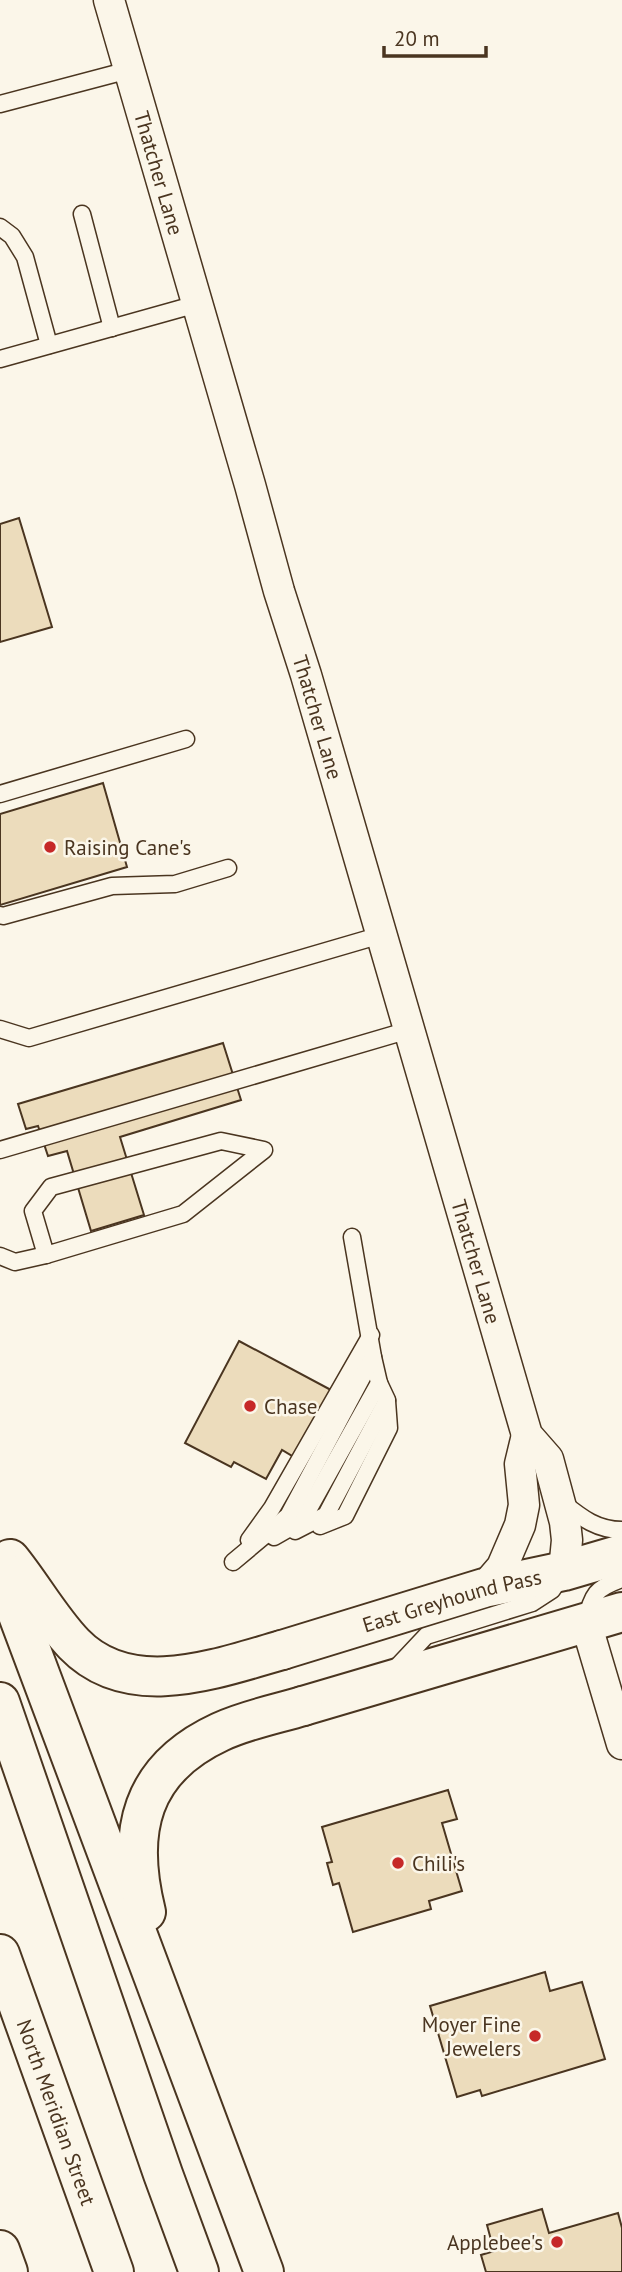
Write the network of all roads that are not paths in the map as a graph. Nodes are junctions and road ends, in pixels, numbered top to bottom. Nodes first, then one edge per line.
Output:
1 (109, 0) edge
2 (129, 70) junction
3 (0, 104) edge
4 (82, 214) dead end
5 (0, 227) edge
6 (197, 304) junction
7 (112, 328) junction
8 (49, 345) junction
9 (0, 359) edge
10 (186, 739) dead end
11 (0, 794) edge
12 (228, 868) dead end
13 (0, 915) edge
14 (381, 935) junction
15 (0, 1029) edge
16 (409, 1030) junction
17 (0, 1150) edge
18 (352, 1237) dead end
19 (46, 1255) junction
20 (0, 1256) edge
21 (371, 1335) junction
22 (373, 1357) junction
23 (379, 1383) junction
24 (527, 1435) junction
25 (559, 1500) junction
26 (622, 1530) edge
27 (0, 1547) edge
28 (622, 1554) edge
29 (233, 1562) junction
30 (0, 1567) edge
31 (564, 1571) junction
32 (622, 1579) edge
33 (484, 1588) junction
34 (622, 1612) edge
35 (586, 1623) junction
36 (383, 1681) junction
37 (0, 1702) edge
38 (622, 1744) edge
39 (0, 1954) edge
40 (221, 2162) junction
41 (0, 2250) edge
42 (8, 2272) edge
43 (114, 2272) edge
44 (199, 2272) edge
45 (264, 2272) edge

1 - 2 street, Thatcher Lane
2 - 3 lane
2 - 6 street, Thatcher Lane
4 - 7 lane
5 - 8 lane
6 - 7 lane
6 - 14 street, Thatcher Lane
7 - 8 lane
8 - 9 lane
10 - 11 lane
12 - 13 lane
14 - 15 lane
14 - 16 street, Thatcher Lane
16 - 17 lane
16 - 24 street, Thatcher Lane
18 - 21 lane
19 - 19 lane
19 - 20 lane
21 - 22 lane
21 - 29 lane
22 - 23 lane
22 - 29 lane
23 - 29 lane
23 - 29 lane
24 - 25 street, Thatcher Lane
24 - 33 street, Thatcher Lane
25 - 26 lane
25 - 31 street, Thatcher Lane
27 - 33 main road, East Greyhound Pass
28 - 31 main road, East Greyhound Pass
30 - 40 main road
31 - 33 main road, East Greyhound Pass
31 - 36 lane
32 - 35 lane
34 - 35 main road
35 - 36 main road
35 - 38 street
36 - 40 main road
37 - 44 main road
39 - 43 main road, North Meridian Street
40 - 45 main road
41 - 42 main road

